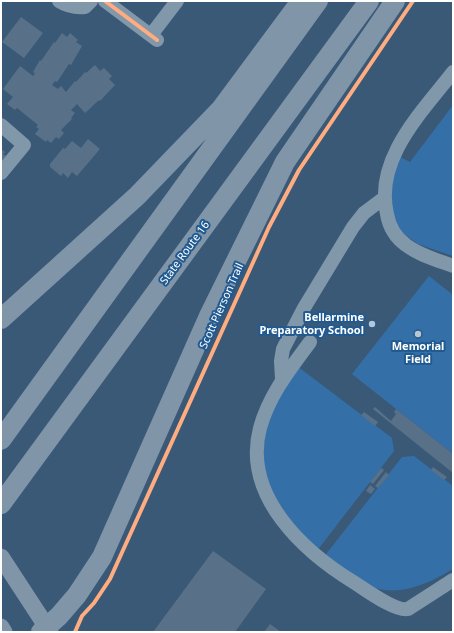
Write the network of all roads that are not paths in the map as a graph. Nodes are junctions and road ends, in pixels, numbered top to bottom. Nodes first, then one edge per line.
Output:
1 (59, 1) edge
2 (91, 1) edge
3 (105, 1) edge
4 (177, 1) edge
5 (301, 1) edge
6 (318, 1) edge
7 (369, 1) edge
8 (395, 1) edge
9 (453, 72) edge
10 (1, 125) edge
11 (1, 173) edge
12 (384, 198) junction
13 (453, 266) edge
14 (1, 319) edge
15 (310, 342) dead end
16 (282, 379) junction
17 (1, 440) edge
18 (18, 480) junction
19 (1, 498) edge
20 (1, 504) edge
21 (1, 558) edge
22 (453, 580) edge
23 (1, 627) edge
24 (46, 630) edge
25 (4, 632) edge

1 - 2 street
3 - 4 street
5 - 14 highway
6 - 17 highway
7 - 18 highway, State Route 16
8 - 24 highway
9 - 12 street
10 - 11 street
12 - 13 street
12 - 16 street
15 - 16 street
16 - 22 street
18 - 19 highway
18 - 20 highway, State Route 16
21 - 24 main road
23 - 25 main road

